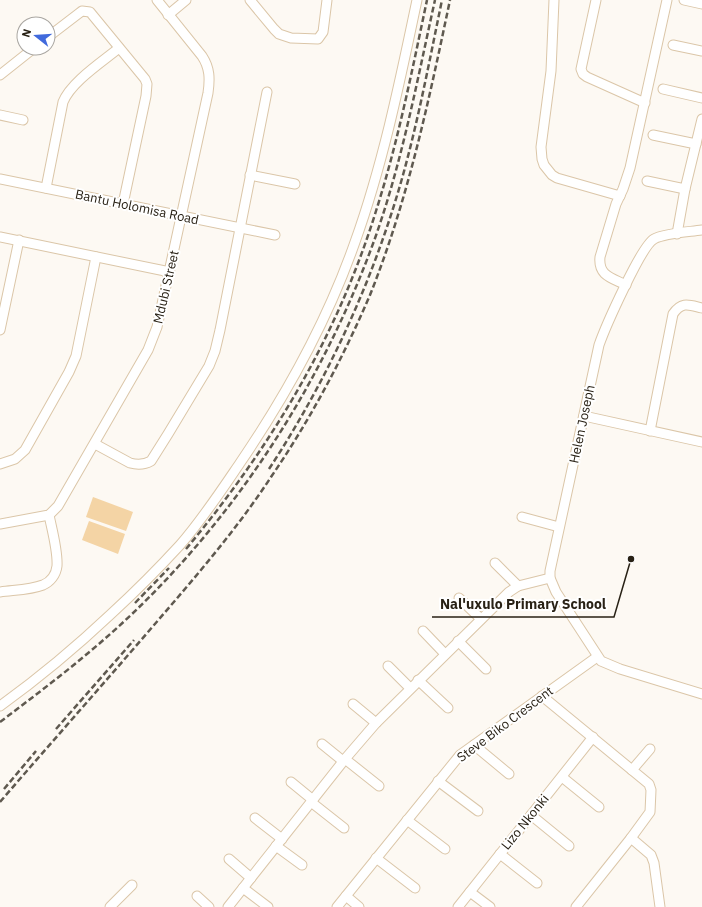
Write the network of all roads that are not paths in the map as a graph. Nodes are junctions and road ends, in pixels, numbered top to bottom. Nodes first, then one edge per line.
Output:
1 (157, 0) edge
2 (186, 0) edge
3 (250, 0) edge
4 (328, 0) edge
5 (417, 0) edge
6 (554, 0) edge
7 (596, 0) edge
8 (666, 0) edge
9 (684, 0) edge
10 (702, 4) edge
11 (168, 14) junction
12 (56, 31) edge
13 (673, 45) dead end
14 (119, 48) junction
15 (702, 51) edge
16 (24, 56) edge
17 (0, 75) edge
18 (663, 89) dead end
19 (267, 92) dead end
20 (702, 98) edge
21 (644, 103) junction
22 (0, 115) edge
23 (702, 119) edge
24 (23, 120) dead end
25 (653, 135) dead end
26 (696, 144) junction
27 (250, 174) junction
28 (0, 179) edge
29 (646, 181) dead end
30 (295, 184) dead end
31 (46, 188) junction
32 (685, 189) junction
33 (620, 196) junction
34 (123, 204) junction
35 (182, 217) junction
36 (239, 228) junction
37 (702, 230) edge
38 (678, 234) junction
39 (275, 236) dead end
40 (0, 237) edge
41 (19, 240) junction
42 (96, 257) junction
43 (170, 272) junction
44 (626, 285) junction
45 (702, 308) edge
46 (0, 330) edge
47 (584, 416) junction
48 (650, 431) junction
49 (702, 442) edge
50 (95, 444) junction
51 (0, 464) edge
52 (49, 515) junction
53 (522, 517) dead end
54 (0, 524) edge
55 (559, 527) junction
56 (495, 563) dead end
57 (550, 578) junction
58 (518, 586) junction
59 (0, 592) edge
60 (459, 598) dead end
61 (481, 619) junction
62 (423, 631) dead end
63 (458, 641) junction
64 (445, 654) junction
65 (597, 657) junction
66 (388, 666) dead end
67 (486, 669) dead end
68 (418, 680) junction
69 (410, 688) junction
70 (702, 694) edge
71 (542, 696) junction
72 (353, 704) dead end
73 (0, 706) edge
74 (448, 708) dead end
75 (376, 723) junction
76 (593, 737) junction
77 (322, 744) dead end
78 (474, 745) junction
79 (650, 749) dead end
80 (344, 760) junction
81 (632, 770) junction
82 (509, 774) dead end
83 (562, 776) junction
84 (438, 781) junction
85 (290, 782) dead end
86 (379, 786) dead end
87 (312, 801) junction
88 (599, 806) dead end
89 (478, 811) dead end
90 (531, 815) junction
91 (255, 818) dead end
92 (407, 820) junction
93 (344, 828) dead end
94 (632, 838) junction
95 (279, 842) junction
96 (569, 846) dead end
97 (445, 849) dead end
98 (500, 854) junction
99 (376, 858) junction
100 (229, 859) dead end
101 (302, 865) dead end
102 (251, 878) junction
103 (537, 883) dead end
104 (132, 885) dead end
105 (242, 888) junction
106 (415, 888) dead end
107 (470, 892) junction
108 (197, 896) dead end
109 (346, 896) junction
110 (110, 907) edge
111 (209, 907) edge
112 (228, 907) edge
113 (268, 907) edge
114 (338, 907) edge
115 (359, 907) edge
116 (458, 907) edge
117 (490, 907) edge
118 (576, 907) edge
119 (660, 907) edge

1 - 11 street, Mdubi Street
2 - 11 street
3 - 4 street
5 - 73 street
6 - 33 street
7 - 21 street
8 - 21 street
9 - 10 street
11 - 35 street, Mdubi Street
12 - 14 street
13 - 15 street
14 - 31 street
14 - 34 street
16 - 17 street
18 - 20 street
19 - 27 street
21 - 33 street
22 - 24 street
23 - 26 street
25 - 26 street
26 - 32 street
27 - 30 street
27 - 36 street
28 - 31 street, Bantu Holomisa Road
29 - 32 street
31 - 34 street, Bantu Holomisa Road
32 - 38 street
33 - 44 street
34 - 35 street, Bantu Holomisa Road
35 - 36 street, Bantu Holomisa Road
35 - 43 street, Mdubi Street
36 - 39 street, Bantu Holomisa Road
36 - 50 street
37 - 38 street, Helen Joseph
38 - 44 street, Helen Joseph
40 - 41 street
41 - 42 street
41 - 46 street
42 - 43 street
42 - 51 street
43 - 50 street, Mdubi Street
44 - 47 street, Helen Joseph
45 - 48 street
47 - 48 street
47 - 55 street, Helen Joseph
48 - 49 street
50 - 52 street, Mdubi Street
52 - 54 street
52 - 59 street
53 - 55 street
55 - 57 street, Helen Joseph
56 - 58 street
57 - 58 street
57 - 65 street
58 - 61 street
60 - 61 street
61 - 63 street
62 - 64 street
63 - 64 street
63 - 67 street
64 - 68 street
65 - 70 street
65 - 71 street, Steve Biko Crescent
66 - 69 street
68 - 69 street
68 - 74 street
69 - 75 street
71 - 76 street
71 - 78 street, Steve Biko Crescent
72 - 75 street
75 - 80 street
76 - 81 street
76 - 83 street, Lizo Nkonki
77 - 80 street
78 - 82 street
78 - 84 street, Steve Biko Crescent
79 - 81 street
80 - 86 street
80 - 87 street
81 - 94 street
83 - 88 street
83 - 90 street, Lizo Nkonki
84 - 89 street
84 - 92 street, Steve Biko Crescent
85 - 87 street
87 - 93 street
87 - 95 street
90 - 96 street
90 - 98 street, Lizo Nkonki
91 - 95 street
92 - 97 street
92 - 99 street, Steve Biko Crescent
94 - 118 street
94 - 119 street
95 - 101 street
95 - 102 street
98 - 103 street
98 - 107 street, Lizo Nkonki
99 - 106 street
99 - 109 street, Steve Biko Crescent
100 - 102 street
102 - 105 street
104 - 110 street
105 - 112 street
105 - 113 street
107 - 116 street, Lizo Nkonki
107 - 117 street
108 - 111 street
109 - 114 street, Steve Biko Crescent
109 - 115 street

